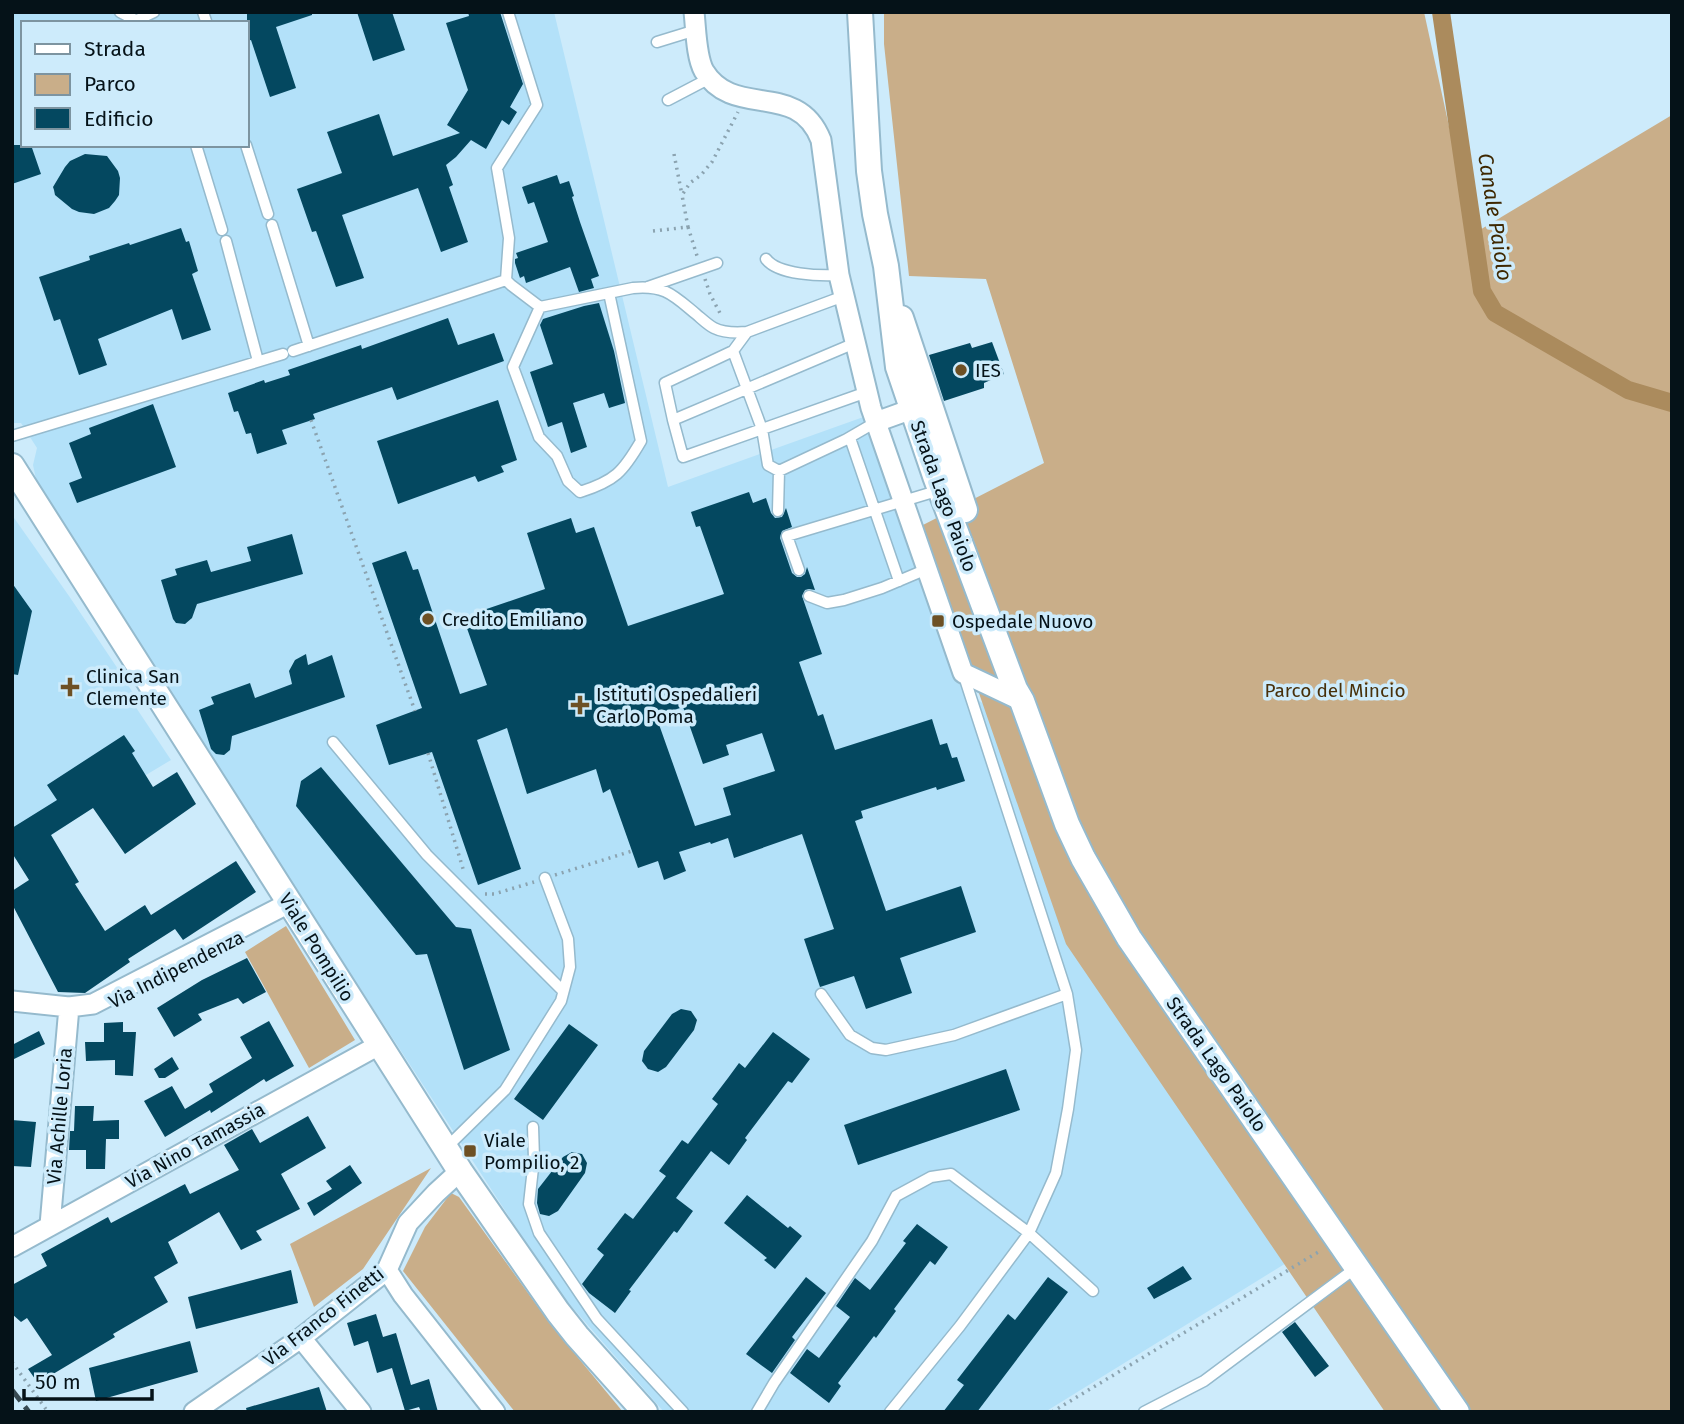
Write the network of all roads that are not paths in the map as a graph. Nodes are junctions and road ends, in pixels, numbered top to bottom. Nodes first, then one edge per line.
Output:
1 (120, 12) edge
2 (154, 12) edge
3 (508, 12) edge
4 (860, 12) edge
5 (139, 21) edge
6 (695, 21) edge
7 (657, 42) dead end
8 (710, 78) junction
9 (668, 100) dead end
10 (197, 147) edge
11 (247, 147) edge
12 (268, 214) dead end
13 (272, 225) dead end
14 (222, 230) dead end
15 (226, 241) dead end
16 (766, 259) dead end
17 (717, 263) dead end
18 (839, 275) junction
19 (506, 280) junction
20 (888, 285) junction
21 (647, 287) junction
22 (609, 293) junction
23 (844, 296) junction
24 (540, 307) junction
25 (747, 332) junction
26 (855, 343) junction
27 (309, 346) junction
28 (733, 351) junction
29 (258, 361) junction
30 (746, 389) junction
31 (867, 392) junction
32 (912, 409) junction
33 (673, 420) junction
34 (876, 422) junction
35 (762, 429) junction
36 (12, 436) edge
37 (850, 438) junction
38 (12, 466) edge
39 (779, 471) junction
40 (949, 489) junction
41 (903, 502) junction
42 (873, 509) junction
43 (778, 511) dead end
44 (927, 569) junction
45 (799, 570) dead end
46 (899, 581) junction
47 (809, 596) dead end
48 (963, 673) junction
49 (1022, 701) junction
50 (332, 742) dead end
51 (545, 878) road end
52 (291, 906) junction
53 (563, 991) junction
54 (821, 994) dead end
55 (1067, 994) junction
56 (12, 1001) edge
57 (12, 1007) edge
58 (69, 1009) junction
59 (379, 1045) junction
60 (533, 1127) dead end
61 (446, 1148) junction
62 (460, 1171) junction
63 (50, 1225) junction
64 (1028, 1233) junction
65 (12, 1247) edge
66 (1357, 1267) junction
67 (387, 1270) junction
68 (1093, 1291) dead end
69 (301, 1338) junction
70 (1455, 1409) edge
71 (194, 1412) edge
72 (361, 1412) edge
73 (495, 1412) edge
74 (645, 1412) edge
75 (683, 1412) edge
76 (757, 1412) edge
77 (890, 1412) edge
78 (1144, 1412) edge

1 - 5 lane
2 - 5 lane
3 - 19 lane
4 - 20 street, Strada Lago Paiolo
6 - 7 lane
6 - 8 street
8 - 9 lane
8 - 18 street
10 - 14 lane
11 - 12 lane
13 - 27 lane
15 - 29 lane
16 - 18 lane
17 - 21 lane
18 - 23 street
19 - 24 lane
19 - 27 lane
20 - 32 street, Strada Lago Paiolo
20 - 40 street, Strada Lago Paiolo
21 - 22 lane
21 - 25 lane
22 - 24 lane
22 - 24 lane
23 - 25 lane
23 - 26 street
25 - 28 lane
26 - 30 lane
26 - 31 street
27 - 29 lane
28 - 30 lane
28 - 33 lane
29 - 36 lane
30 - 33 lane
30 - 35 lane
31 - 34 street
31 - 35 lane
32 - 34 street
32 - 40 street, Strada Lago Paiolo
33 - 35 lane
34 - 37 lane
34 - 41 street
35 - 39 lane
37 - 39 lane
37 - 42 lane
38 - 52 street, Viale Pompilio
39 - 43 lane
40 - 41 lane
40 - 49 street, Strada Lago Paiolo
41 - 42 lane
41 - 44 street
42 - 45 lane
42 - 46 lane
44 - 46 lane
44 - 48 street
46 - 47 lane
48 - 49 street
48 - 55 lane
49 - 66 street, Strada Lago Paiolo
50 - 53 lane
51 - 53 lane
52 - 58 street, Via Indipendenza
52 - 59 street, Viale Pompilio
53 - 61 lane
54 - 55 lane
55 - 64 lane
56 - 58 street, Via Indipendenza
57 - 58 lane, Via Indipendenza
58 - 63 street, Via Achille Loria
59 - 61 street, Viale Pompilio
59 - 63 street, Via Nino Tamassia
60 - 75 lane
61 - 62 street, Viale Pompilio
62 - 67 street, Via Franco Finetti
62 - 74 street, Viale Pompilio
63 - 65 street, Via Nino Tamassia
64 - 68 lane
64 - 76 lane
64 - 77 lane
66 - 70 street, Strada Lago Paiolo
66 - 78 lane
67 - 69 street, Via Franco Finetti
67 - 73 street
69 - 71 street, Via Franco Finetti
69 - 72 street

